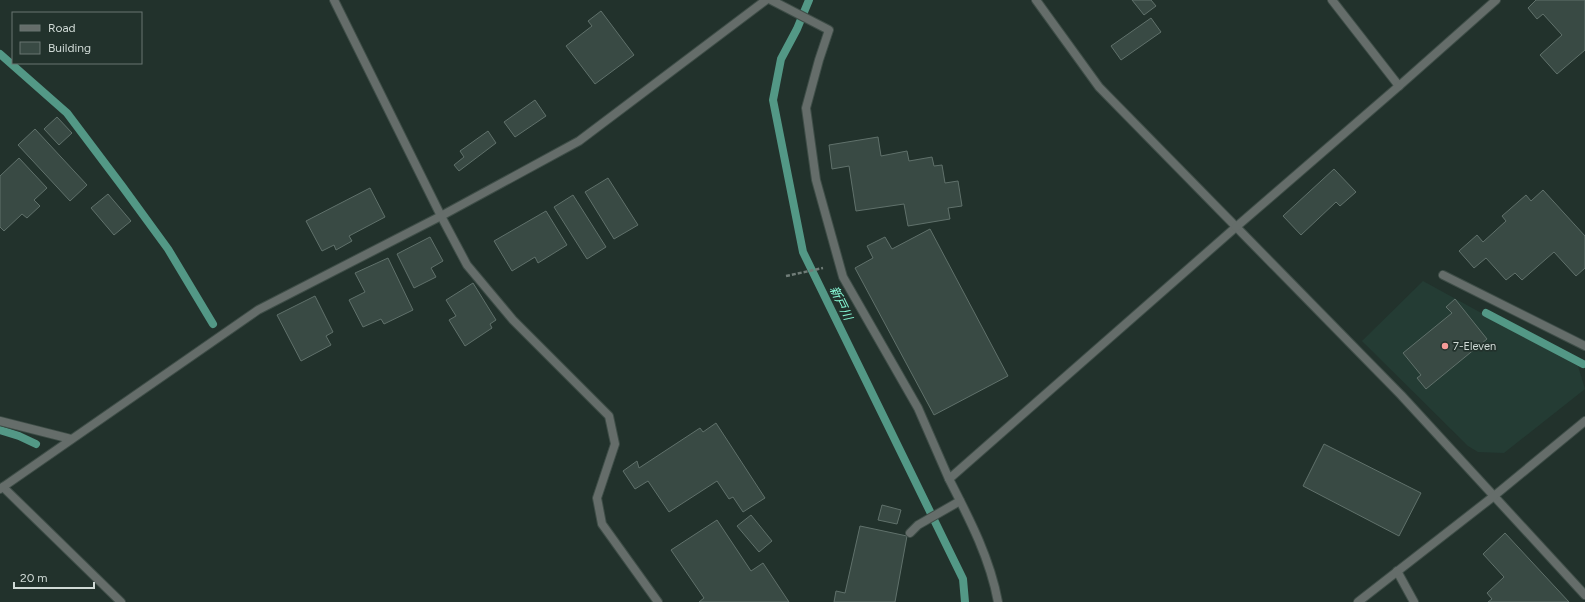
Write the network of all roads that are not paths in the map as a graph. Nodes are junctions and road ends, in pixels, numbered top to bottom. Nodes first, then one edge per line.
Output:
1 (334, 0) edge
2 (766, 0) edge
3 (771, 0) edge
4 (1036, 0) edge
5 (1332, 0) edge
6 (1496, 0) edge
7 (1399, 86) junction
8 (441, 216) junction
9 (1236, 227) junction
10 (1442, 275) dead end
11 (1585, 346) edge
12 (0, 421) edge
13 (1585, 421) edge
14 (71, 439) junction
15 (949, 479) junction
16 (2, 488) edge
17 (1494, 496) junction
18 (960, 501) junction
19 (910, 533) dead end
20 (1397, 571) junction
21 (1585, 595) edge
22 (121, 602) edge
23 (658, 602) edge
24 (998, 602) edge
25 (1358, 602) edge
26 (1414, 602) edge

1 - 8 street
2 - 8 street
3 - 15 street
4 - 9 street
5 - 7 street
6 - 7 street
7 - 9 street
8 - 14 street
8 - 23 street
9 - 15 street
9 - 17 street
10 - 11 street
12 - 14 street
13 - 17 street
14 - 16 street
15 - 18 street
16 - 22 street
17 - 20 street
17 - 21 street
18 - 19 street
18 - 24 street
20 - 25 street
20 - 26 street

